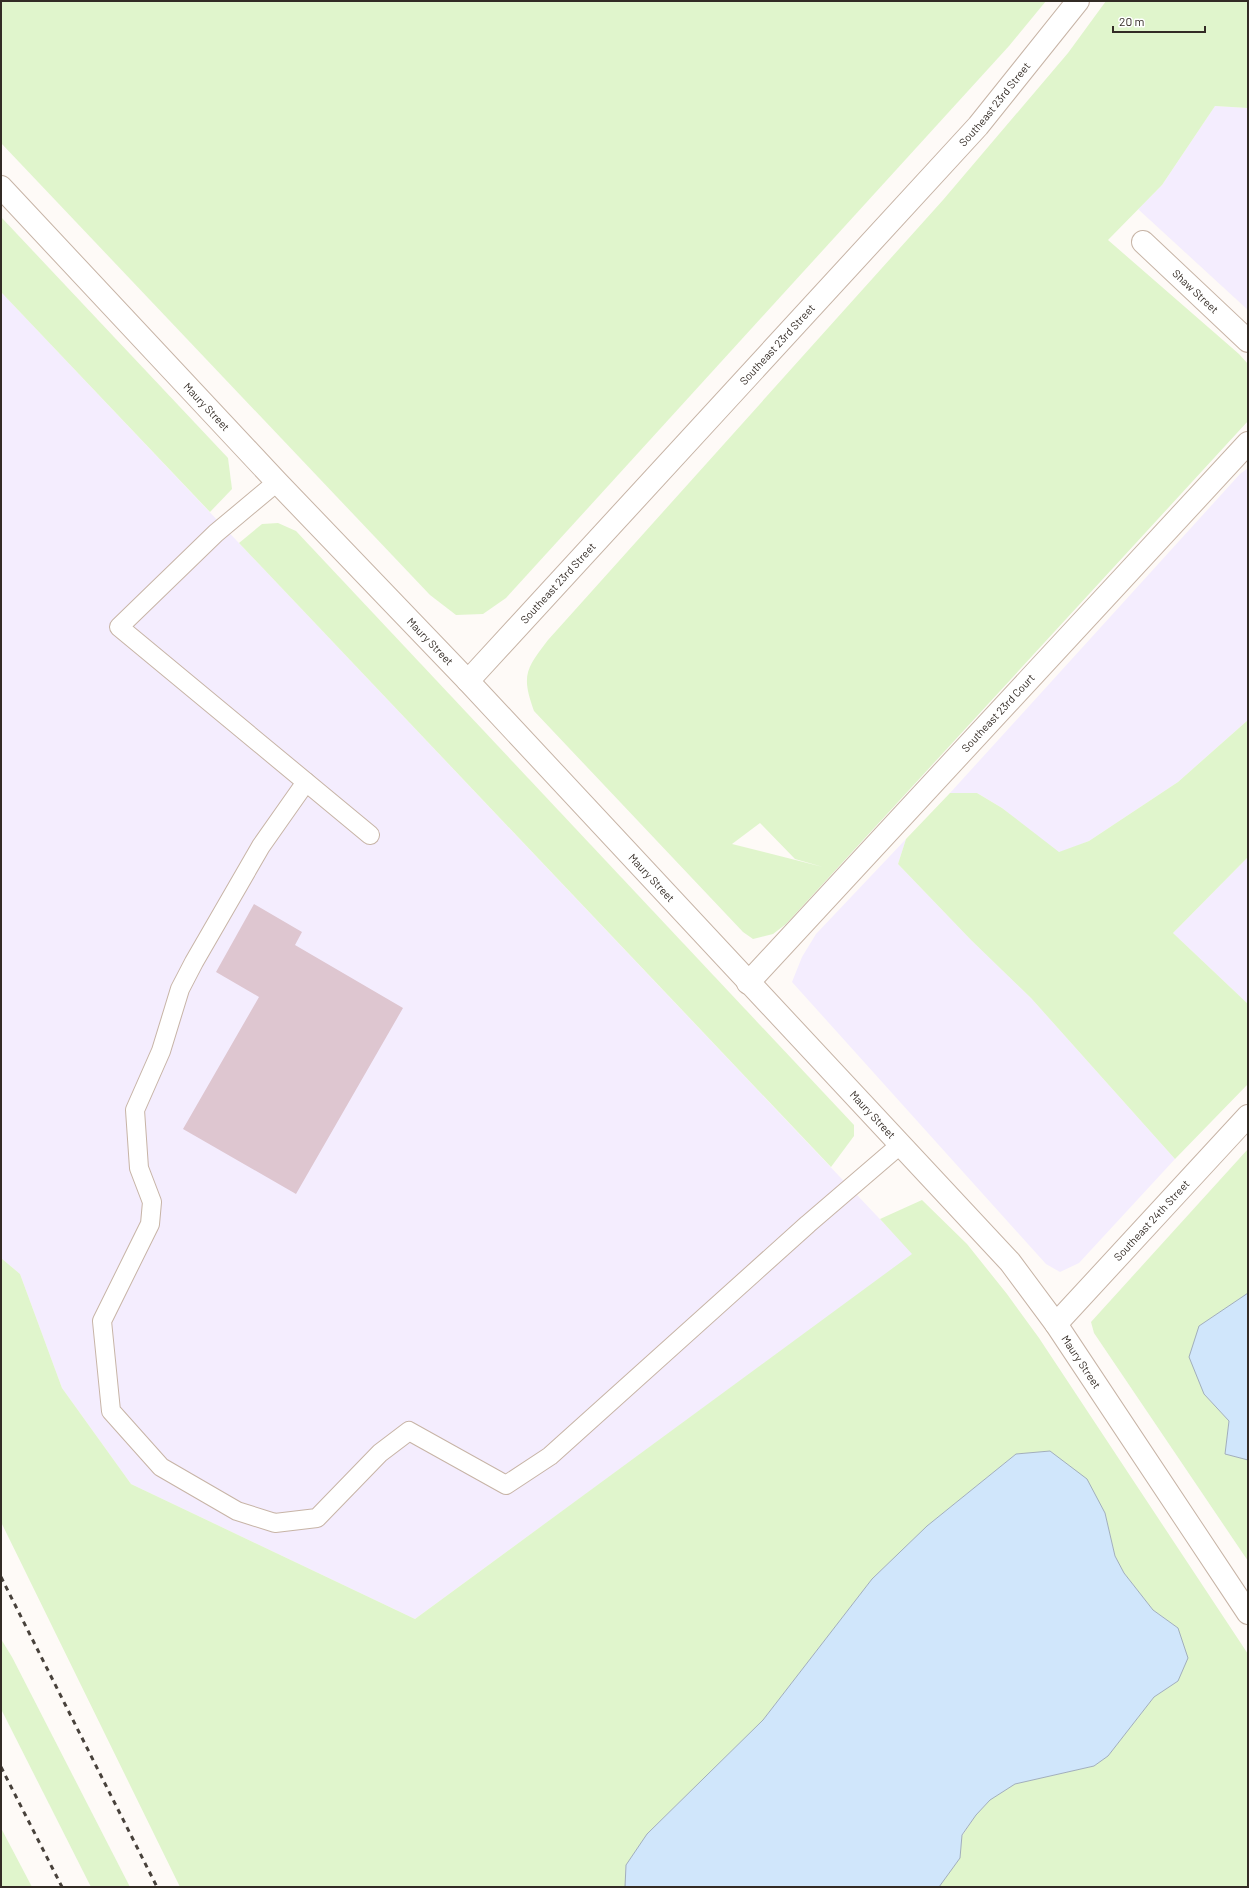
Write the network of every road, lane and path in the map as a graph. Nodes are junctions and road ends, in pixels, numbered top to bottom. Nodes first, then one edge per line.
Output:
1 (1078, 1) edge
2 (1, 187) edge
3 (1143, 242) dead end
4 (1248, 341) edge
5 (1248, 443) edge
6 (277, 482) junction
7 (468, 681) junction
8 (306, 782) junction
9 (370, 835) dead end
10 (748, 983) junction
11 (1248, 1116) edge
12 (900, 1146) junction
13 (1056, 1324) junction
14 (1248, 1613) edge

1 - 7 street, Southeast 23rd Street
2 - 6 street, Maury Street
3 - 4 street, Shaw Street
5 - 10 street, Southeast 23rd Court
6 - 7 street, Maury Street
6 - 8 lane
7 - 10 street, Maury Street
8 - 9 lane
8 - 12 lane
10 - 12 street, Maury Street
11 - 13 street, Southeast 24th Street
12 - 13 street, Maury Street
13 - 14 street, Maury Street

